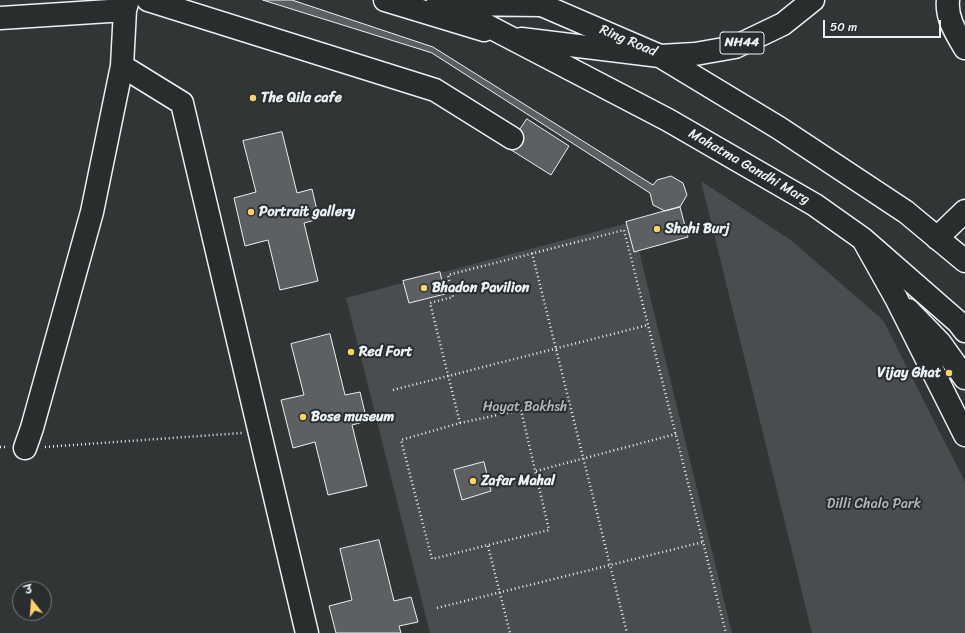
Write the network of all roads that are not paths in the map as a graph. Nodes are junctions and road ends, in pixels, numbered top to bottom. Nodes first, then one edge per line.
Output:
1 (148, 0) edge
2 (385, 0) edge
3 (814, 0) edge
4 (948, 0) edge
5 (442, 2) edge
6 (537, 3) edge
7 (126, 5) edge
8 (0, 18) edge
9 (510, 37) junction
10 (965, 48) edge
11 (660, 56) junction
12 (122, 66) junction
13 (512, 138) dead end
14 (965, 211) edge
15 (937, 238) junction
16 (863, 239) junction
17 (965, 261) edge
18 (896, 298) junction
19 (965, 331) edge
20 (965, 378) edge
21 (965, 435) edge
22 (25, 448) road end
23 (307, 633) edge

1 - 13 main road
2 - 9 main road, Mahatma Gandhi Marg
3 - 11 main road, Ring Road / NH44
4 - 10 main road
5 - 6 main road
5 - 9 main road, Mahatma Gandhi Marg
6 - 11 main road, Ring Road / NH44
7 - 8 main road
7 - 12 main road
9 - 11 main road
9 - 16 main road, Mahatma Gandhi Marg
11 - 15 main road
12 - 22 main road
12 - 23 main road
14 - 15 main road
15 - 17 main road
16 - 18 main road
16 - 19 main road, Mahatma Gandhi Marg
18 - 20 main road
18 - 21 main road

